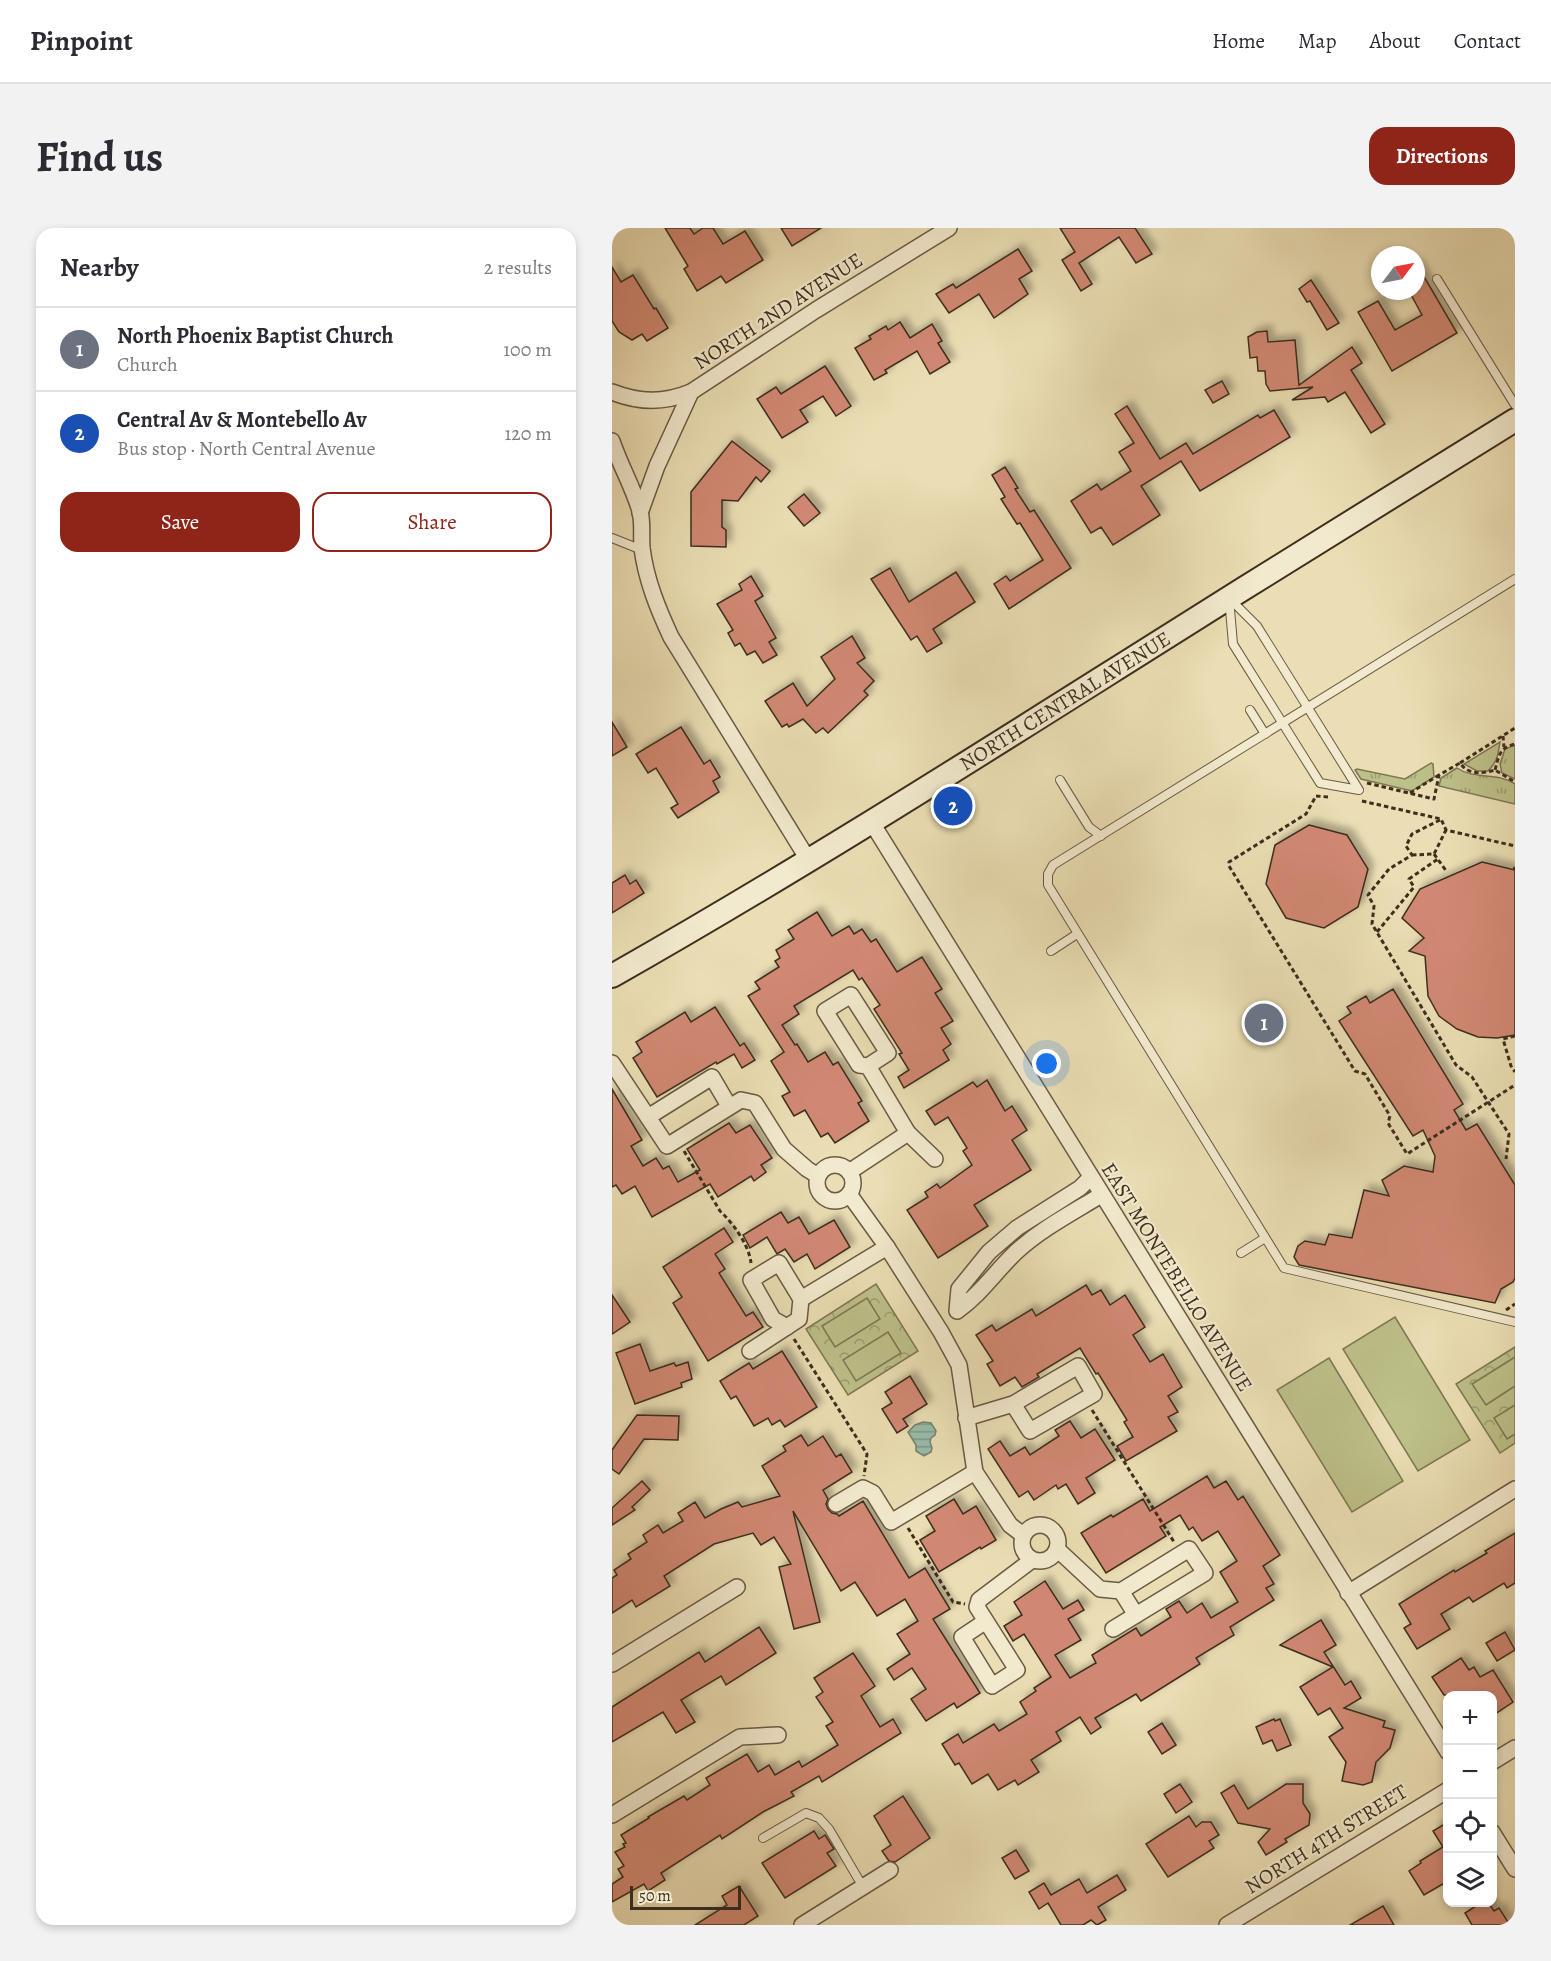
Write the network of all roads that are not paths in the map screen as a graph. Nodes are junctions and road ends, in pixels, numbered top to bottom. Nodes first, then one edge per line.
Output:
1 (949, 228) edge
2 (1437, 279) dead end
3 (612, 392) edge
4 (691, 392) junction
5 (1515, 405) edge
6 (1515, 420) edge
7 (613, 447) edge
8 (640, 513) junction
9 (612, 538) edge
10 (642, 550) junction
11 (1515, 579) edge
12 (1228, 598) junction
13 (1308, 708) junction
14 (1250, 710) dead end
15 (1283, 724) junction
16 (1265, 734) junction
17 (1060, 780) dead end
18 (872, 823) junction
19 (1101, 836) junction
20 (809, 861) junction
21 (1077, 934) junction
22 (1051, 951) dead end
23 (612, 976) edge
24 (612, 1063) edge
25 (868, 1066) junction
26 (729, 1106) junction
27 (648, 1117) junction
28 (908, 1133) junction
29 (935, 1159) dead end
30 (849, 1172) junction
31 (818, 1176) junction
32 (1090, 1178) junction
33 (849, 1194) junction
34 (1101, 1195) junction
35 (1265, 1238) junction
36 (887, 1247) junction
37 (1241, 1253) dead end
38 (801, 1299) junction
39 (957, 1311) junction
40 (1515, 1322) edge
41 (787, 1327) junction
42 (941, 1332) junction
43 (750, 1351) dead end
44 (1013, 1404) junction
45 (966, 1418) junction
46 (975, 1472) junction
47 (1515, 1489) edge
48 (836, 1504) dead end
49 (1023, 1535) junction
50 (1057, 1550) junction
51 (1032, 1560) junction
52 (737, 1587) dead end
53 (1121, 1591) junction
54 (1348, 1593) junction
55 (1136, 1615) junction
56 (986, 1621) dead end
57 (1113, 1629) dead end
58 (612, 1664) edge
59 (778, 1735) dead end
60 (1444, 1745) edge
61 (1515, 1748) edge
62 (1497, 1759) edge
63 (1443, 1793) edge
64 (612, 1815) edge
65 (763, 1838) dead end
66 (1497, 1840) edge
67 (1515, 1869) edge
68 (890, 1870) dead end
69 (863, 1887) junction
70 (802, 1925) edge
71 (1227, 1925) edge

1 - 4 street, NORTH 2ND AVENUE
2 - 5 lane
3 - 4 street, NORTH 2ND AVENUE
4 - 8 street, NORTH 2ND AVENUE
6 - 12 main road, NORTH CENTRAL AVENUE
7 - 8 street
8 - 10 street
9 - 10 lane
10 - 20 street
11 - 13 lane
12 - 13 lane
12 - 15 lane
12 - 18 main road, NORTH CENTRAL AVENUE
13 - 15 lane
13 - 15 lane
14 - 16 lane
15 - 16 lane
16 - 19 lane
17 - 19 lane
18 - 20 main road, NORTH CENTRAL AVENUE
18 - 32 street, EAST MONTEBELLO AVENUE
19 - 21 lane
20 - 23 main road, NORTH CENTRAL AVENUE
21 - 22 lane
21 - 35 lane
24 - 27 street
25 - 25 street
25 - 28 street
26 - 27 street
26 - 27 street
26 - 31 street
28 - 29 street
28 - 30 street
30 - 31 street
30 - 33 street
31 - 33 street
32 - 34 street, EAST MONTEBELLO AVENUE
32 - 39 street
33 - 36 street
34 - 39 street
34 - 54 street, EAST MONTEBELLO AVENUE
35 - 37 lane
35 - 40 lane
36 - 38 street
36 - 42 street
38 - 41 street
38 - 41 street
39 - 42 street
41 - 43 street
42 - 45 street
44 - 44 street
44 - 45 street
45 - 46 street
46 - 48 street
46 - 49 street
47 - 54 street
49 - 50 street
49 - 51 street
50 - 51 street
50 - 53 street
51 - 56 street
52 - 58 street
53 - 55 street
53 - 55 street
54 - 60 street, EAST MONTEBELLO AVENUE
55 - 57 street
59 - 64 street
61 - 62 street
63 - 71 street, NORTH 4TH STREET
65 - 69 lane
66 - 67 street
68 - 69 street
69 - 70 street

